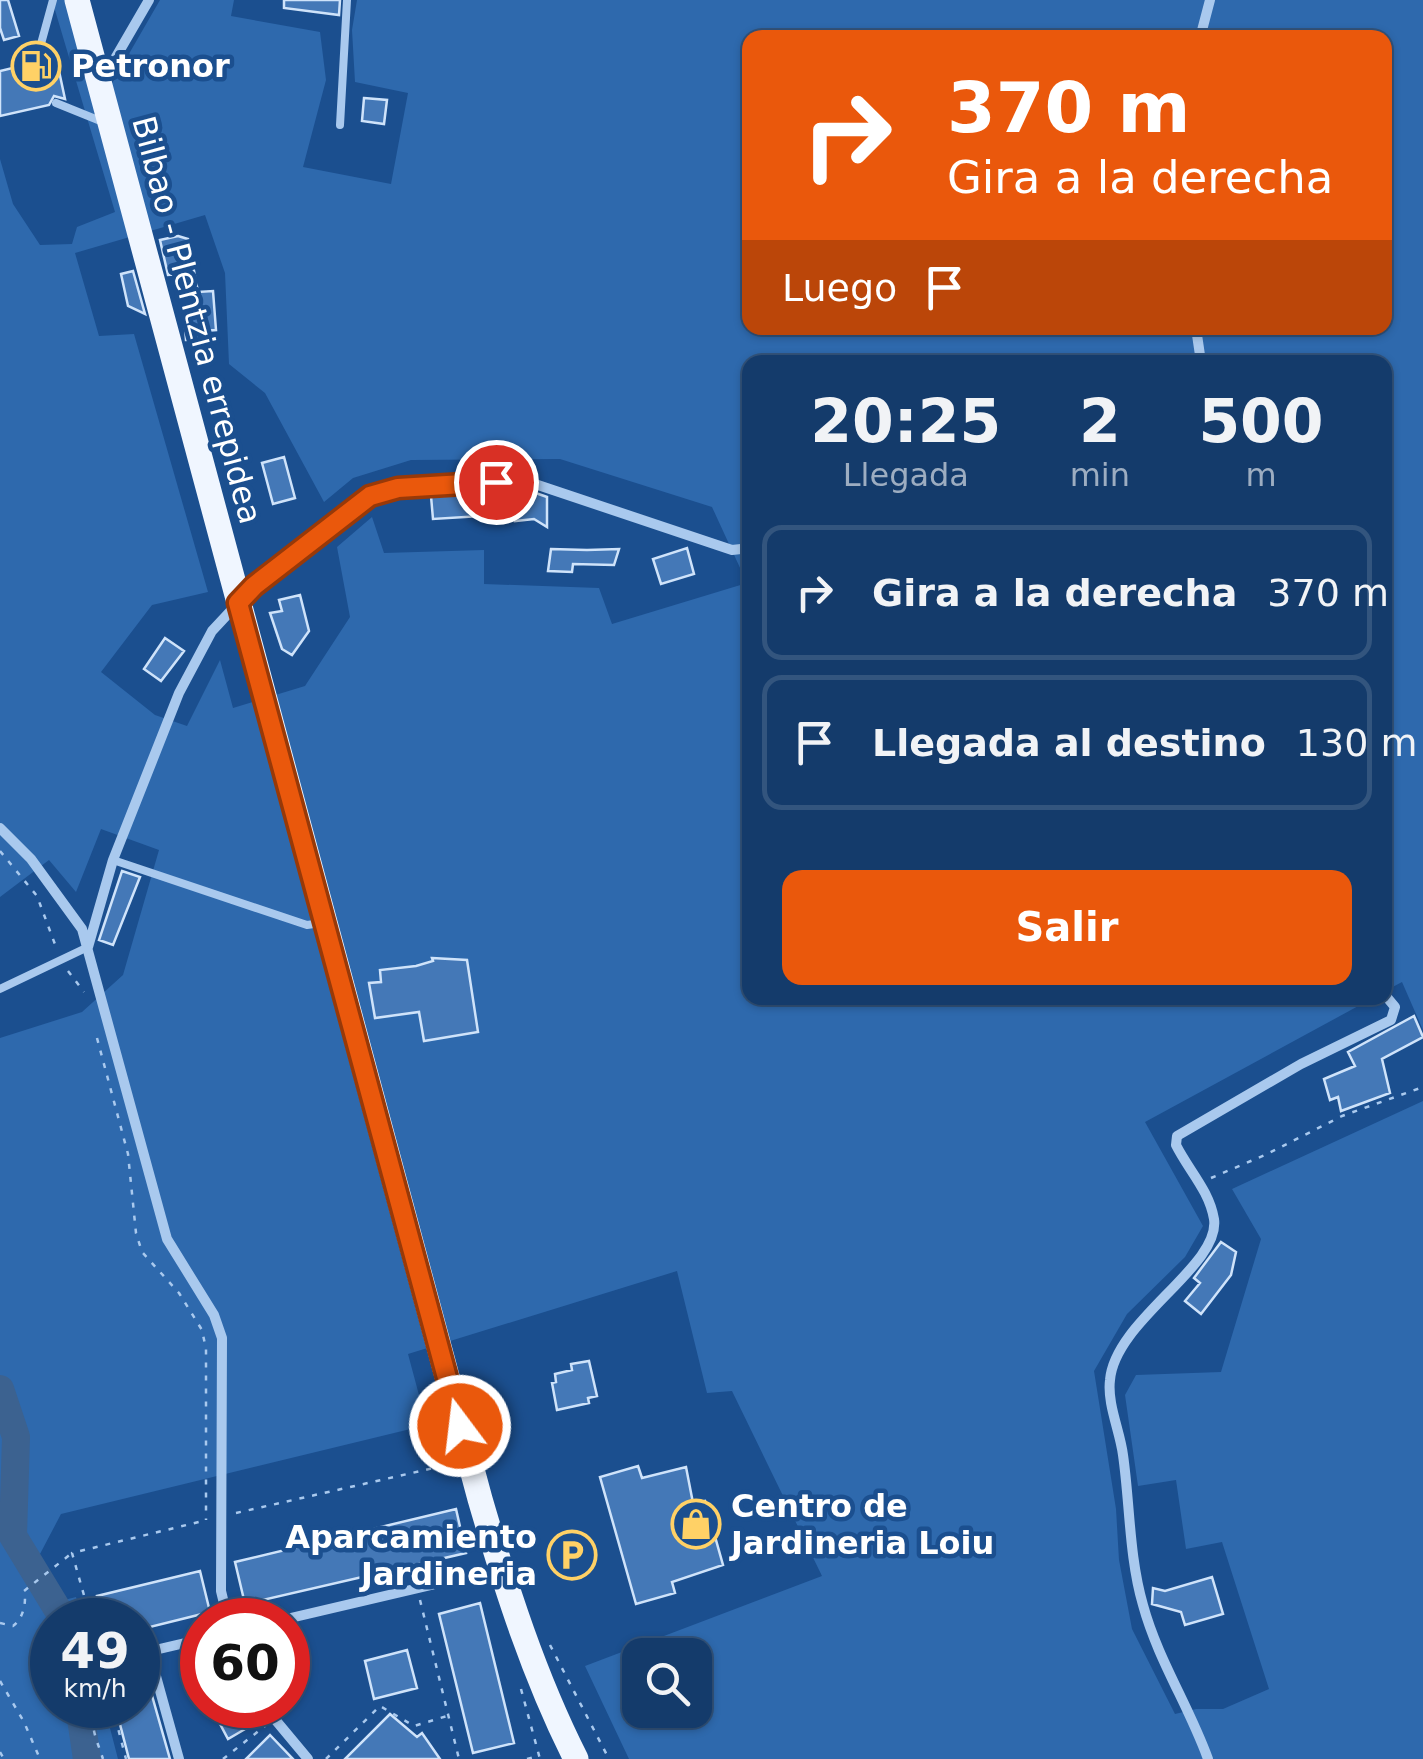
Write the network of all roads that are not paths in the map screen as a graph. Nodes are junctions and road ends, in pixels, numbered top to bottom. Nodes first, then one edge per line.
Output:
1 (53, 0) edge
2 (149, 0) edge
3 (347, 0) edge
4 (1210, 0) edge
5 (81, 6) edge
6 (1202, 30) edge
7 (36, 62) dead end
8 (98, 78) junction
9 (56, 103) dead end
10 (112, 126) junction
11 (340, 126) dead end
12 (742, 549) edge
13 (238, 603) junction
14 (0, 828) edge
15 (114, 860) junction
16 (326, 922) junction
17 (88, 947) junction
18 (0, 988) edge
19 (1392, 1002) edge
20 (474, 1575) dead end
21 (222, 1598) edge
22 (310, 1613) edge
23 (160, 1701) edge
24 (281, 1728) edge
25 (569, 1751) edge
26 (179, 1759) edge
27 (308, 1759) edge
28 (1208, 1759) edge

1 - 7 lane
2 - 8 street
3 - 11 lane
4 - 6 street
5 - 8 main road, Bilbao - Plentzia errepidea
8 - 10 main road, Bilbao - Plentzia errepidea
9 - 10 lane
10 - 13 main road, Bilbao - Plentzia errepidea
12 - 13 street
13 - 15 street
13 - 16 main road, Bilbao - Plentzia errepidea
14 - 17 street
15 - 16 lane
15 - 17 street
16 - 25 main road, Bilbao - Plentzia errepidea
17 - 18 lane
17 - 21 street
19 - 28 street
20 - 22 street
23 - 26 street
24 - 27 street

